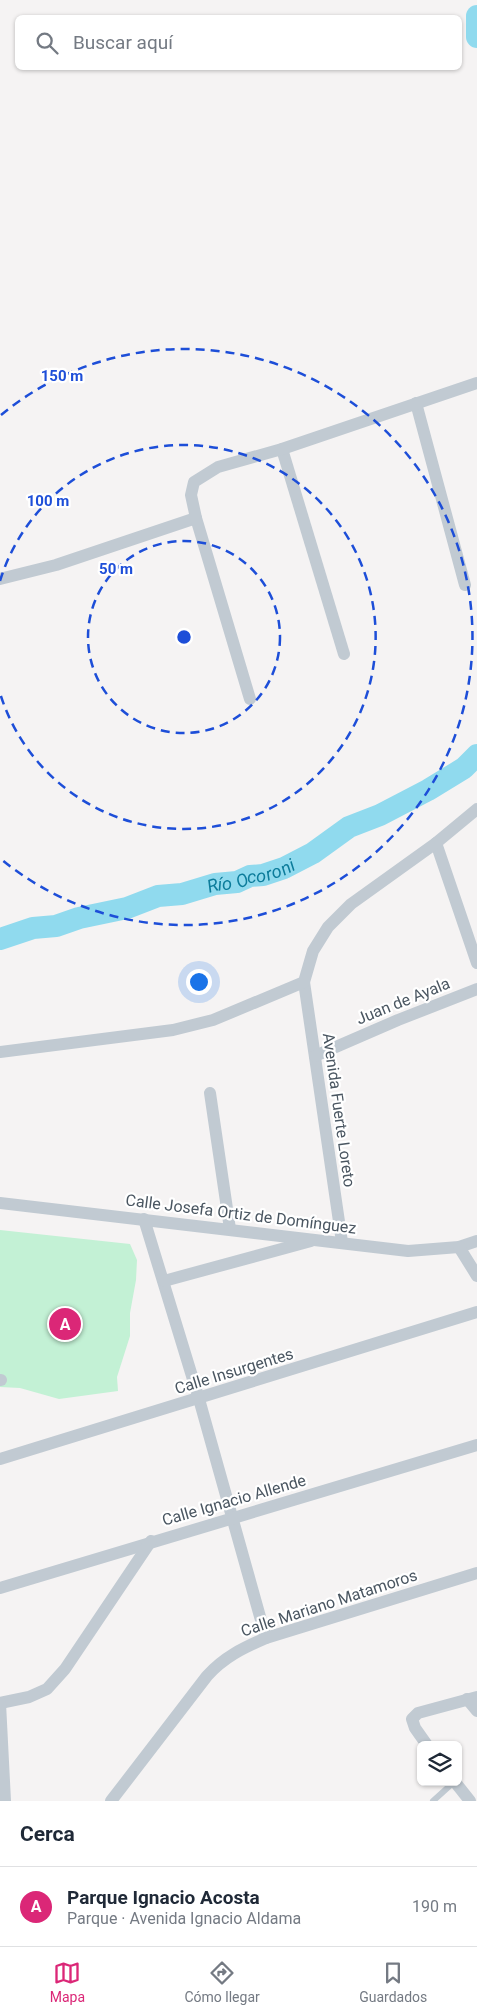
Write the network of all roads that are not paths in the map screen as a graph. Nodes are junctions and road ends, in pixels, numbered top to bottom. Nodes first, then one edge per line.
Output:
1 (477, 383) edge
2 (416, 403) junction
3 (282, 449) junction
4 (196, 518) junction
5 (0, 579) edge
6 (465, 586) dead end
7 (344, 654) dead end
8 (250, 700) dead end
9 (477, 809) edge
10 (436, 843) junction
11 (477, 963) edge
12 (304, 982) junction
13 (477, 989) edge
14 (0, 1052) edge
15 (315, 1056) junction
16 (210, 1093) dead end
17 (0, 1203) edge
18 (144, 1219) junction
19 (230, 1228) junction
20 (317, 1239) junction
21 (477, 1241) edge
22 (342, 1242) junction
23 (459, 1247) junction
24 (477, 1276) edge
25 (164, 1281) junction
26 (477, 1312) edge
27 (199, 1399) junction
28 (477, 1445) edge
29 (0, 1459) edge
30 (233, 1519) junction
31 (151, 1541) junction
32 (477, 1573) edge
33 (0, 1588) edge
34 (266, 1638) junction
35 (472, 1698) edge
36 (0, 1703) edge
37 (477, 1710) edge
38 (424, 1741) edge
39 (450, 1786) edge
40 (458, 1786) edge
41 (5, 1801) edge
42 (111, 1801) edge
43 (433, 1801) edge
44 (470, 1801) edge

1 - 2 street
2 - 3 street
2 - 6 street
3 - 4 street
3 - 7 street
4 - 5 street
4 - 8 street
9 - 10 street
10 - 11 street
10 - 12 street
12 - 14 street
12 - 15 street, Avenida Fuerte Loreto
13 - 15 street, Juan de Ayala
15 - 22 street, Avenida Fuerte Loreto
16 - 19 street
17 - 18 street, Calle Josefa Ortiz de Domínguez
18 - 19 street, Calle Josefa Ortiz de Domínguez
18 - 25 street
19 - 20 street, Calle Josefa Ortiz de Domínguez
20 - 22 street, Calle Josefa Ortiz de Domínguez
20 - 25 street
21 - 23 street, Calle Josefa Ortiz de Domínguez
22 - 23 street, Calle Josefa Ortiz de Domínguez
23 - 24 street
25 - 27 street
26 - 27 street, Calle Insurgentes
27 - 29 street, Calle Insurgentes
27 - 30 street
28 - 30 street, Calle Ignacio Allende
30 - 31 street, Calle Ignacio Allende
30 - 34 street
31 - 33 street, Calle Ignacio Allende
31 - 36 street
32 - 34 street, Calle Mariano Matamoros
34 - 42 street, Calle Mariano Matamoros
35 - 37 street
35 - 38 street
36 - 41 street
39 - 43 lane
40 - 44 street

